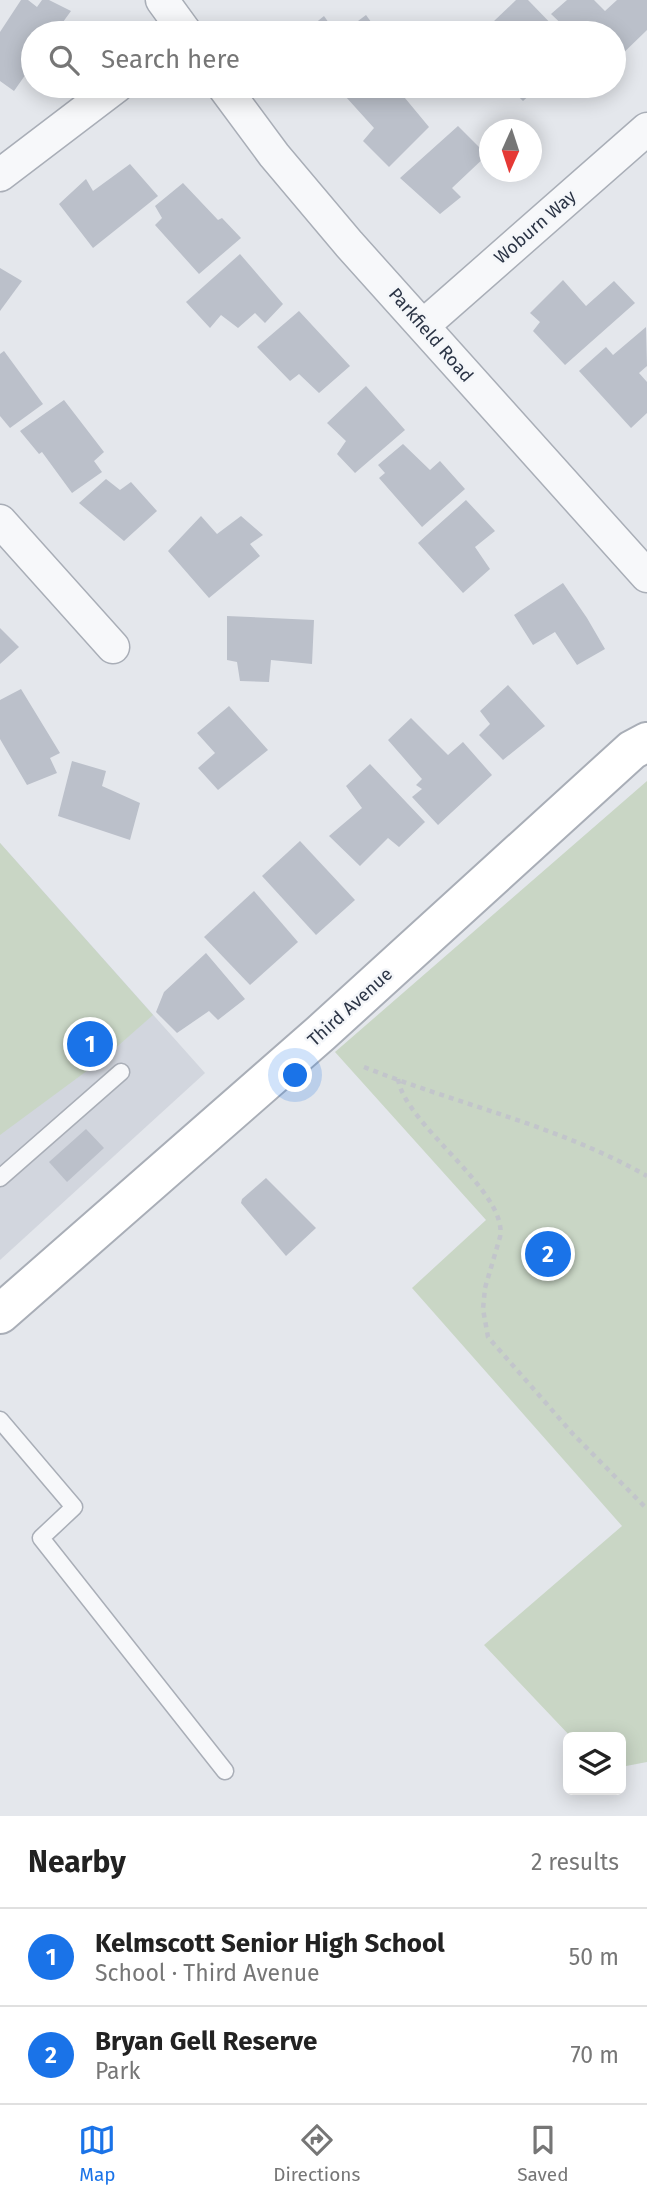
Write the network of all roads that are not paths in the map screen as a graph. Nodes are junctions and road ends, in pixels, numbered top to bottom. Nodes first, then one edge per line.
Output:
1 (162, 0) edge
2 (177, 21) edge
3 (101, 98) edge
4 (232, 98) edge
5 (647, 129) edge
6 (0, 176) edge
7 (424, 325) junction
8 (0, 521) edge
9 (647, 576) edge
10 (113, 647) dead end
11 (642, 737) edge
12 (121, 1072) dead end
13 (0, 1178) edge
14 (0, 1314) edge
15 (0, 1420) edge
16 (225, 1771) dead end

1 - 2 street
3 - 6 street
4 - 7 street, Parkfield Road
5 - 7 street, Woburn Way
7 - 9 street, Parkfield Road
8 - 10 street
11 - 14 main road, Third Avenue
12 - 13 lane
15 - 16 lane

